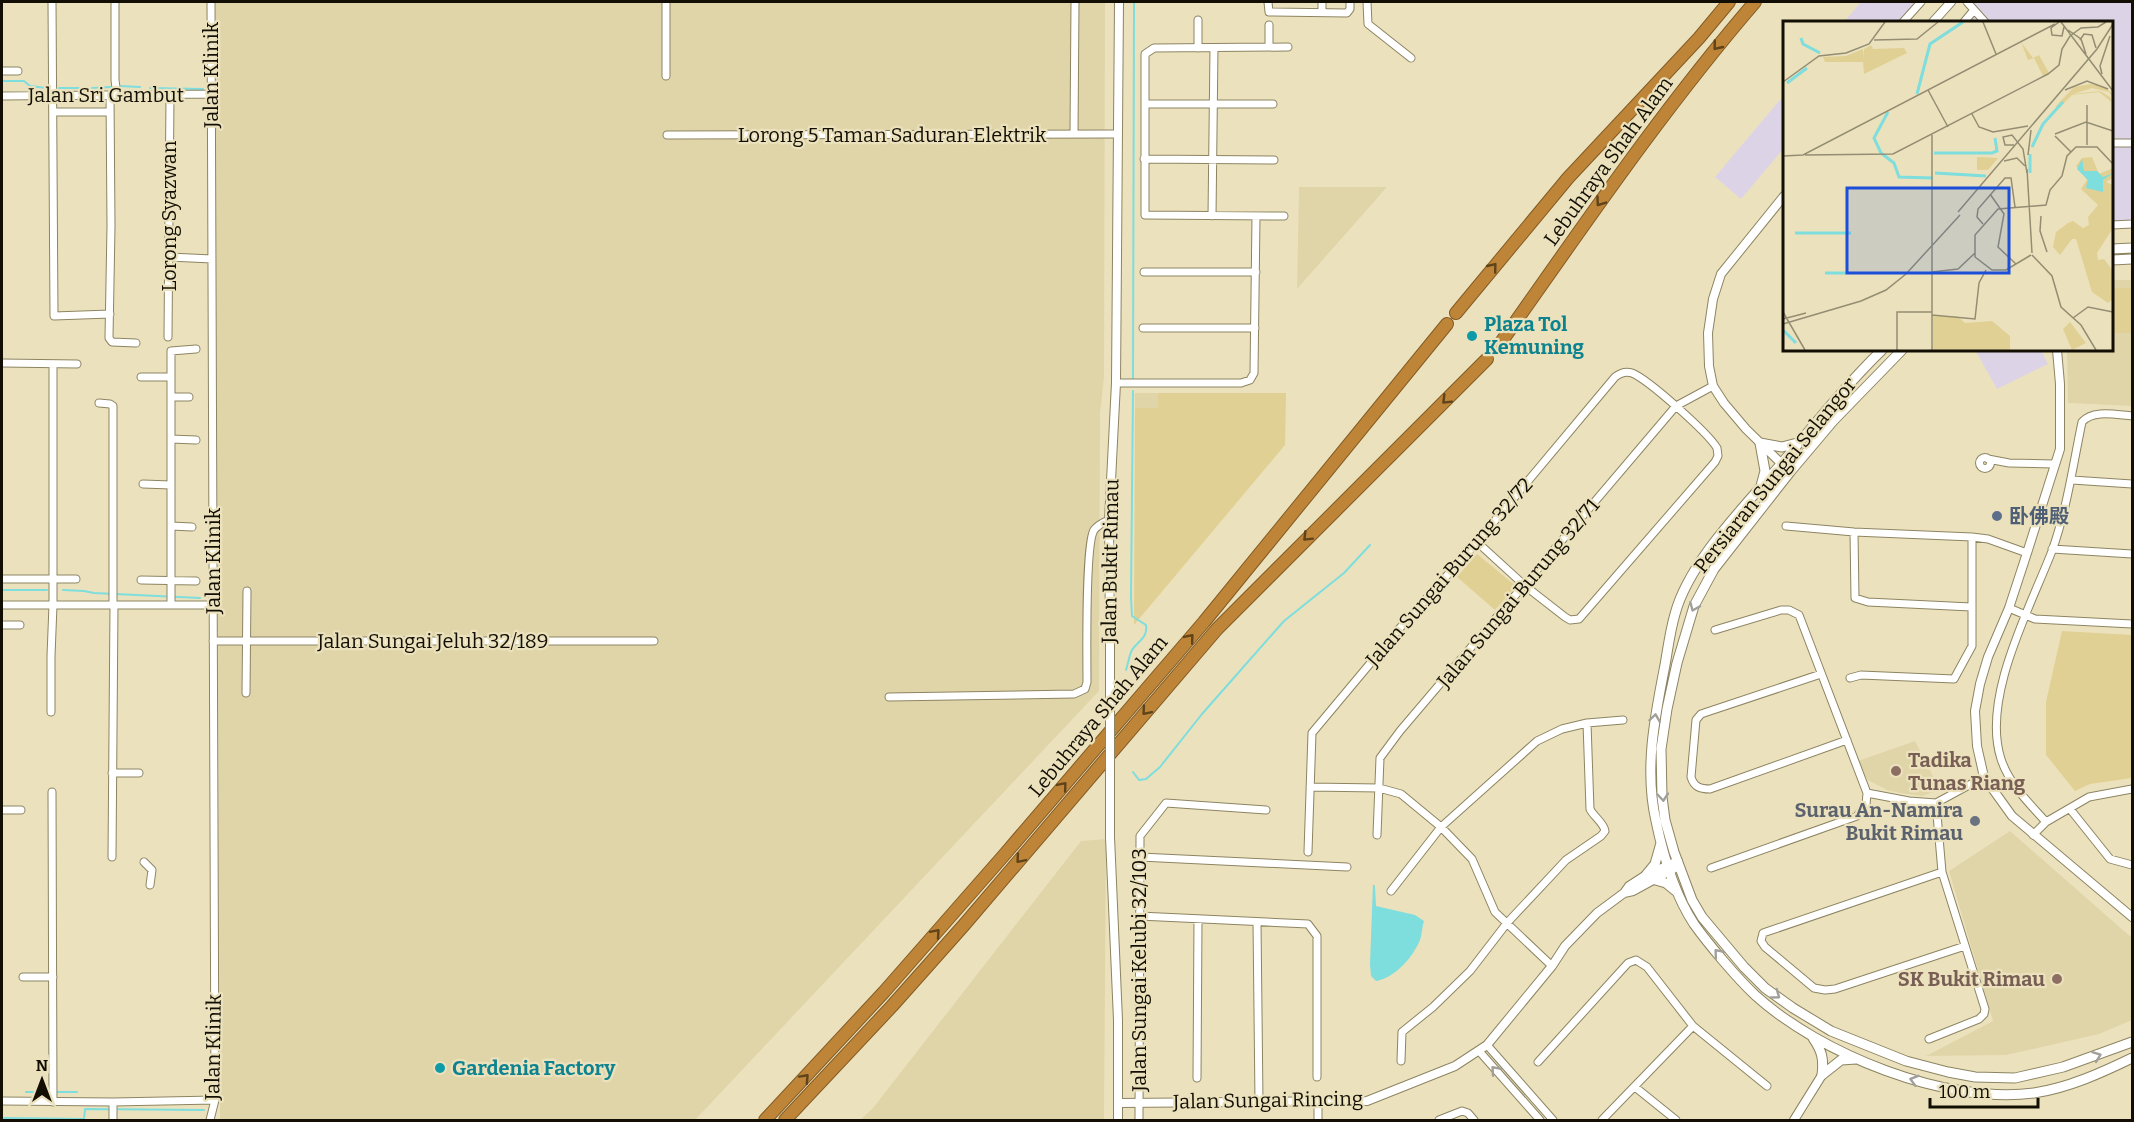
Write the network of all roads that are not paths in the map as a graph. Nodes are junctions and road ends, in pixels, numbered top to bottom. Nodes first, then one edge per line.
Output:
1 (52, 2) edge
2 (115, 2) edge
3 (211, 2) edge
4 (666, 2) edge
5 (1075, 2) edge
6 (1119, 2) edge
7 (1268, 2) edge
8 (1322, 2) edge
9 (1350, 2) edge
10 (1367, 2) edge
11 (1730, 2) edge
12 (1755, 2) edge
13 (1921, 2) edge
14 (1951, 2) edge
15 (1967, 2) edge
16 (1974, 10) junction
17 (1322, 12) junction
18 (1198, 20) dead end
19 (1904, 21) edge
20 (1934, 21) edge
21 (1965, 21) edge
22 (1984, 21) edge
23 (1269, 25) dead end
24 (1269, 47) junction
25 (1288, 47) dead end
26 (1198, 48) junction
27 (1214, 48) junction
28 (1411, 58) dead end
29 (2, 71) edge
30 (18, 71) dead end
31 (666, 76) dead end
32 (211, 94) junction
33 (114, 95) junction
34 (170, 95) junction
35 (2, 96) edge
36 (52, 96) junction
37 (1145, 104) junction
38 (1214, 104) junction
39 (1273, 104) dead end
40 (52, 112) junction
41 (110, 112) junction
42 (1074, 134) junction
43 (1118, 134) junction
44 (667, 135) dead end
45 (2113, 143) edge
46 (2133, 143) edge
47 (1144, 159) junction
48 (1212, 160) junction
49 (1274, 160) dead end
50 (1783, 198) edge
51 (1212, 216) junction
52 (1284, 216) dead end
53 (1256, 217) junction
54 (2133, 224) edge
55 (2113, 225) edge
56 (2133, 248) edge
57 (2113, 249) edge
58 (169, 257) junction
59 (212, 259) junction
60 (2133, 259) edge
61 (2113, 260) edge
62 (1256, 272) junction
63 (1144, 273) dead end
64 (1456, 313) dead end
65 (110, 314) junction
66 (1447, 324) dead end
67 (1143, 328) dead end
68 (1255, 328) junction
69 (168, 337) dead end
70 (136, 343) dead end
71 (1497, 348) dead end
72 (196, 349) dead end
73 (1881, 351) edge
74 (1901, 351) edge
75 (2057, 351) edge
76 (1487, 359) dead end
77 (2, 363) edge
78 (53, 364) junction
79 (76, 364) dead end
80 (141, 377) dead end
81 (171, 377) junction
82 (1116, 383) junction
83 (1713, 386) junction
84 (171, 397) junction
85 (189, 397) dead end
86 (99, 403) dead end
87 (1676, 406) junction
88 (2133, 416) edge
89 (171, 439) junction
90 (196, 440) dead end
91 (1799, 442) junction
92 (1760, 443) junction
93 (2009, 463) junction
94 (1782, 464) junction
95 (2054, 464) junction
96 (1790, 472) junction
97 (2072, 480) junction
98 (143, 484) dead end
99 (2133, 484) edge
100 (171, 485) junction
101 (1760, 488) junction
102 (1109, 520) junction
103 (171, 526) junction
104 (1786, 526) dead end
105 (192, 527) dead end
106 (1854, 532) junction
107 (1972, 537) junction
108 (1476, 542) junction
109 (2052, 549) junction
110 (2027, 553) junction
111 (2133, 554) edge
112 (2, 579) edge
113 (52, 579) junction
114 (76, 579) dead end
115 (141, 580) dead end
116 (196, 581) dead end
117 (1524, 585) junction
118 (247, 591) dead end
119 (170, 593) junction
120 (114, 600) junction
121 (2, 605) edge
122 (53, 605) junction
123 (213, 605) junction
124 (1971, 607) junction
125 (2008, 608) junction
126 (2025, 616) junction
127 (2133, 624) edge
128 (2, 625) edge
129 (20, 625) dead end
130 (1715, 630) dead end
131 (213, 641) junction
132 (247, 641) junction
133 (654, 641) dead end
134 (1821, 674) junction
135 (1850, 678) dead end
136 (246, 693) dead end
137 (889, 697) dead end
138 (51, 712) dead end
139 (1623, 720) dead end
140 (1587, 723) junction
141 (1847, 740) junction
142 (112, 773) junction
143 (139, 773) dead end
144 (1984, 777) junction
145 (1310, 787) junction
146 (1379, 788) junction
147 (2133, 789) edge
148 (52, 792) dead end
149 (1867, 793) junction
150 (1936, 803) junction
151 (2070, 809) junction
152 (2, 810) edge
153 (21, 810) dead end
154 (1266, 810) dead end
155 (2046, 822) junction
156 (1441, 827) junction
157 (1377, 834) dead end
158 (2033, 835) junction
159 (1662, 842) junction
160 (1308, 852) dead end
161 (112, 857) dead end
162 (1140, 857) junction
163 (144, 861) dead end
164 (1674, 865) junction
165 (2133, 865) edge
166 (1347, 867) dead end
167 (1711, 868) dead end
168 (1942, 872) junction
169 (1649, 877) junction
170 (150, 885) dead end
171 (1391, 891) dead end
172 (1679, 893) junction
173 (1139, 916) junction
174 (2133, 917) edge
175 (1198, 919) junction
176 (1257, 922) junction
177 (1507, 923) junction
178 (1965, 946) junction
179 (1552, 966) junction
180 (1744, 967) junction
181 (1736, 974) junction
182 (23, 977) dead end
183 (53, 977) junction
184 (1693, 1026) junction
185 (1831, 1031) junction
186 (1813, 1037) junction
187 (1929, 1039) dead end
188 (2133, 1042) edge
189 (1487, 1045) junction
190 (1835, 1048) junction
191 (1479, 1051) junction
192 (2133, 1058) edge
193 (1864, 1060) junction
194 (1401, 1061) dead end
195 (1538, 1062) dead end
196 (1822, 1075) junction
197 (1317, 1077) dead end
198 (1197, 1078) dead end
199 (1767, 1086) dead end
200 (1635, 1087) junction
201 (1526, 1090) junction
202 (53, 1096) junction
203 (1519, 1097) junction
204 (214, 1100) junction
205 (2, 1101) edge
206 (1318, 1101) junction
207 (113, 1102) junction
208 (1118, 1102) junction
209 (1139, 1102) junction
210 (1259, 1102) junction
211 (113, 1118) edge
212 (210, 1120) edge
213 (765, 1120) edge
214 (785, 1120) edge
215 (1118, 1120) edge
216 (1139, 1120) edge
217 (1318, 1120) edge
218 (1439, 1120) edge
219 (1474, 1120) edge
220 (1540, 1120) edge
221 (1553, 1120) edge
222 (1602, 1120) edge
223 (1676, 1120) edge
224 (1794, 1120) edge

1 - 36 street
2 - 33 street
3 - 32 street, Jalan Klinik
4 - 31 street
5 - 42 street
6 - 43 street, Jalan Bukit Rimau
7 - 17 street
8 - 17 street
9 - 17 street
10 - 28 street
64 -> 11 highway, Lebuhraya Shah Alam
12 -> 71 highway, Lebuhraya Shah Alam
13 - 19 street
14 - 20 street
15 - 16 street
16 - 21 street
16 - 22 street
18 - 26 street
23 - 24 street
24 - 25 street
24 - 27 street
26 - 27 street
26 - 37 street
27 - 38 street
29 - 30 street
32 - 34 street, Jalan Sri Gambut
32 - 59 street, Jalan Klinik
33 - 34 street, Jalan Sri Gambut
33 - 36 street, Jalan Sri Gambut
33 - 41 street
34 - 58 street, Lorong Syazwan
35 - 36 street, Jalan Sri Gambut
36 - 40 street
37 - 38 street
37 - 47 street
38 - 39 street
38 - 48 street
40 - 41 street
40 - 65 street
41 - 65 street
42 - 43 street, Lorong 5 Taman Saduran Elektrik
42 - 44 street, Lorong 5 Taman Saduran Elektrik
43 - 82 street, Jalan Bukit Rimau
45 - 46 street
47 - 48 street
47 - 51 street
48 - 49 street
48 - 51 street
50 - 83 street
51 - 53 street
52 - 53 street
53 - 62 street
54 - 55 street
56 - 57 main road
58 - 59 street
58 - 69 street, Lorong Syazwan
59 - 123 street, Jalan Klinik
60 - 61 main road
62 - 63 street
62 - 68 street
65 - 70 street
213 -> 66 highway, Lebuhraya Shah Alam
67 - 68 street
68 - 82 street
72 - 81 street
73 - 91 main road, Persiaran Sungai Selangor
74 - 96 main road, Persiaran Sungai Selangor
75 - 95 street
76 -> 214 highway, Lebuhraya Shah Alam
77 - 78 street
78 - 79 street
78 - 113 street
80 - 81 street
81 - 84 street
82 - 102 street, Jalan Bukit Rimau
83 - 87 street
83 - 92 street
84 - 85 street
84 - 89 street
86 - 120 street
87 - 108 street, Jalan Sungai Burung 32/72
87 - 117 street, Jalan Sungai Burung 32/71
87 - 117 street, Jalan Sungai Burung 32/72
88 - 97 street
89 - 90 street
89 - 100 street
91 - 92 main road
91 - 94 main road, Persiaran Sungai Selangor
92 - 94 street
92 - 101 main road
93 - 93 street
93 - 95 street
94 - 96 street
94 - 101 main road, Persiaran Sungai Selangor
95 - 110 street
96 -> 164 main road, Persiaran Sungai Selangor
97 - 99 street
97 - 109 street
98 - 100 street
100 - 103 street
159 -> 101 main road, Persiaran Sungai Selangor
102 - 137 street
102 - 208 street, Jalan Bukit Rimau, bridge
103 - 105 street
103 - 119 street
104 - 106 street
106 - 107 street
106 - 124 street
107 - 110 street
107 - 124 street
108 - 117 street
108 - 145 street, Jalan Sungai Burung 32/72
109 - 111 street
109 - 126 street
110 - 125 street
112 - 113 street
113 - 114 street
113 - 122 street
115 - 119 street
116 - 119 street
117 - 146 street, Jalan Sungai Burung 32/71
118 - 132 street
119 - 120 street
119 - 123 street
120 - 122 street
120 - 142 street
121 - 122 street
122 - 138 street
123 - 131 street, Jalan Klinik
124 - 135 street
125 - 126 street
125 - 144 street
126 - 127 street
126 - 155 street
128 - 129 street
130 - 134 street
131 - 132 street, Jalan Sungai Jeluh 32/189
131 - 204 street, Jalan Klinik
132 - 133 street, Jalan Sungai Jeluh 32/189
132 - 136 street
134 - 141 street
134 - 141 street
139 - 140 street
140 - 156 street
140 - 177 street
141 - 149 street
142 - 143 street
142 - 161 street
144 - 150 street
144 - 158 street
145 - 146 street
145 - 160 street, Jalan Sungai Burung 32/72
146 - 156 street
146 - 157 street, Jalan Sungai Burung 32/71
147 - 151 street
148 - 183 street
149 - 150 street
149 - 167 street
150 - 168 street
151 - 155 street
151 - 165 street
152 - 153 street
154 - 162 street, Jalan Sungai Kelubi 32/103
155 - 158 street
156 - 171 street
156 - 177 street
158 - 174 street
159 - 164 main road, Persiaran Sungai Selangor
159 - 169 main road
162 - 166 street
162 - 173 street, Jalan Sungai Kelubi 32/103
163 - 170 street
164 - 169 street, Jalan Sungai Rincing
164 - 172 main road, Persiaran Sungai Selangor
164 - 180 main road, Persiaran Sungai Selangor
168 - 178 street
168 - 178 street
169 - 172 main road
169 - 179 street, Jalan Sungai Rincing
181 -> 172 main road, Persiaran Sungai Selangor
173 - 175 street
173 - 209 street, Jalan Sungai Kelubi 32/103
175 - 176 street
175 - 198 street
176 - 197 street
176 - 210 street
177 - 179 street
177 - 194 street
178 - 187 street
179 - 189 street, Jalan Sungai Rincing
180 - 181 main road
180 -> 185 main road, Persiaran Sungai Selangor
181 - 186 main road, Persiaran Sungai Selangor
182 - 183 street
183 - 202 street
184 - 195 street
184 - 199 street
184 - 200 street
185 -> 188 main road, Persiaran Sungai Selangor
185 - 190 main road
186 - 190 main road, Persiaran Sungai Selangor
186 - 196 main road
189 - 191 street, Jalan Sungai Rincing
189 - 201 street
190 - 193 main road, Persiaran Sungai Selangor
190 - 196 main road
203 -> 191 street
191 - 206 street, Jalan Sungai Rincing
192 -> 193 main road, Persiaran Sungai Selangor
193 - 196 main road
196 - 224 street
200 - 222 street
200 - 223 street
201 - 203 street
201 - 221 street
202 - 205 street
202 - 207 street
203 - 220 street
204 - 207 street
204 - 212 street, Jalan Klinik
206 - 210 street, Jalan Sungai Rincing
206 - 217 street
207 - 211 street
208 - 209 street, Jalan Sungai Rincing
208 - 215 street, Jalan Bukit Rimau
209 - 210 street, Jalan Sungai Rincing
209 - 216 street, Jalan Sungai Kelubi 32/103
218 - 219 street

